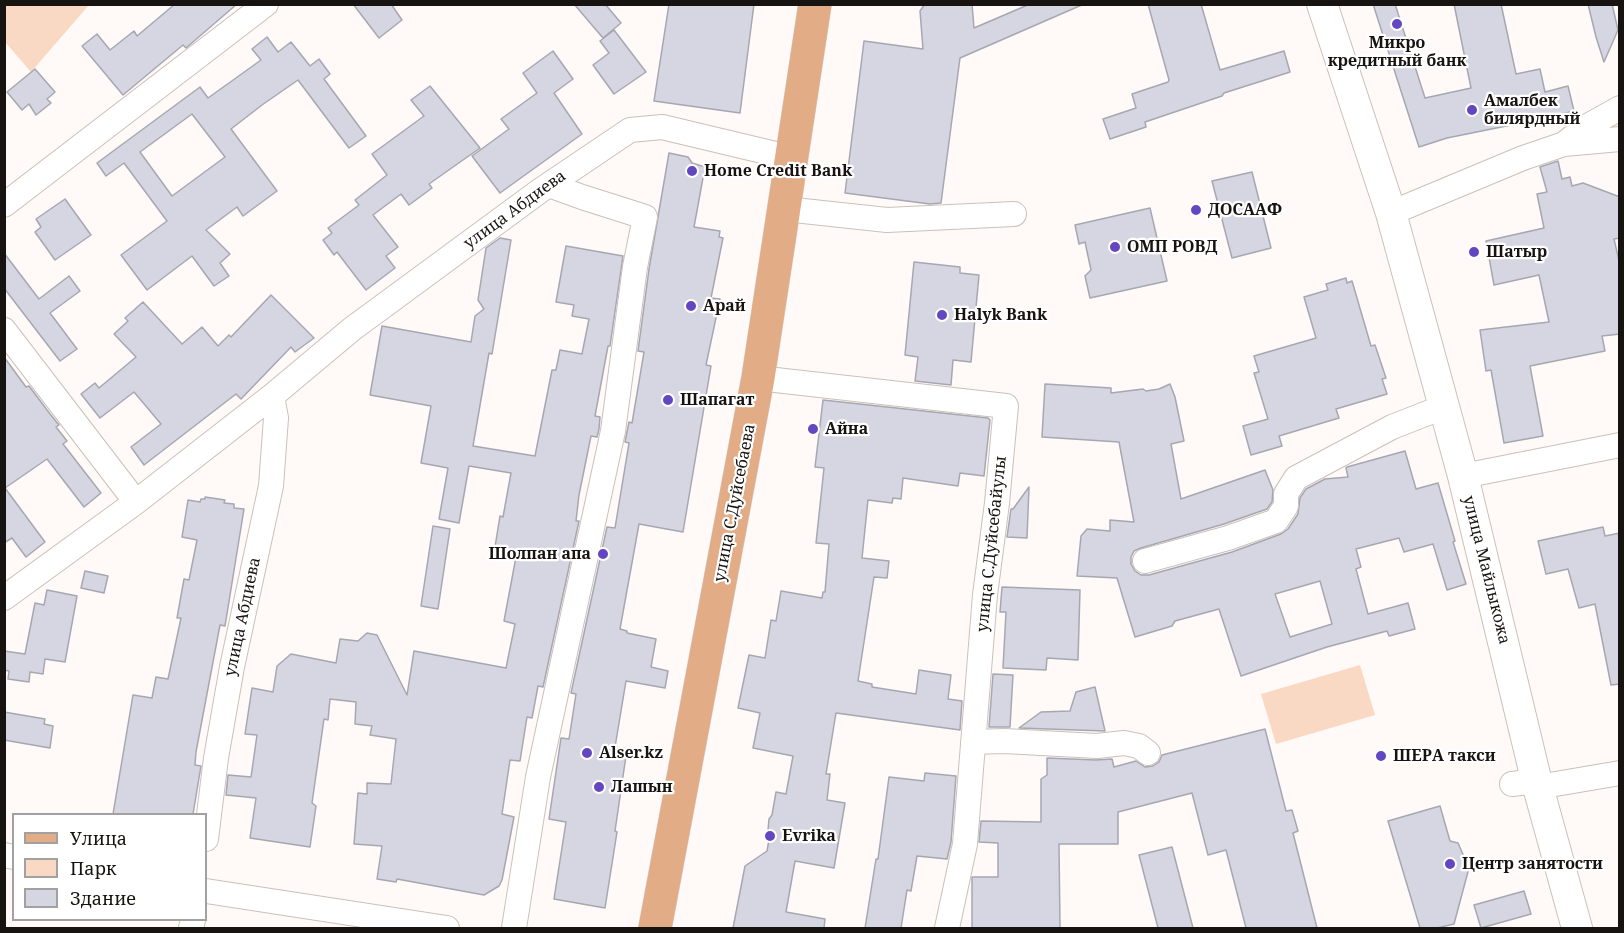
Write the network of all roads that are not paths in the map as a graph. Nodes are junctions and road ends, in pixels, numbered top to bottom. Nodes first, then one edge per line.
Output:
1 (266, 4) edge
2 (815, 4) edge
3 (1322, 4) edge
4 (1620, 108) edge
5 (1620, 139) edge
6 (1564, 144) junction
7 (792, 158) junction
8 (549, 185) junction
9 (4, 205) edge
10 (785, 209) junction
11 (1391, 213) junction
12 (1014, 214) dead end
13 (4, 330) edge
14 (758, 378) junction
15 (272, 396) junction
16 (1443, 407) junction
17 (1620, 445) edge
18 (1463, 476) junction
19 (136, 502) junction
20 (1145, 561) dead end
21 (4, 598) edge
22 (973, 742) junction
23 (1148, 753) dead end
24 (1620, 773) edge
25 (1529, 784) junction
26 (207, 831) edge
27 (207, 891) edge
28 (447, 928) edge
29 (514, 928) edge
30 (655, 928) edge
31 (947, 928) edge
32 (1577, 928) edge

1 - 9 street
2 - 7 main road, улица С.Дуйсебаева
3 - 11 street, улица Майлыкожа
4 - 6 street
5 - 6 street
6 - 11 street
7 - 8 street, улица Абдиева
7 - 10 main road, улица С.Дуйсебаева
8 - 15 street, улица Абдиева
8 - 29 street
10 - 12 street
10 - 14 main road, улица С.Дуйсебаева
11 - 16 street, улица Майлыкожа
13 - 19 street
14 - 22 street, улица С.Дуйсебайулы
14 - 30 main road, улица С.Дуйсебаева
15 - 19 street, улица Абдиева
15 - 26 street, улица Абдиева
16 - 18 street, улица Майлыкожа
16 - 20 street
17 - 18 street
18 - 25 street, улица Майлыкожа
19 - 21 street, улица Абдиева
22 - 23 street
22 - 31 street, улица С.Дуйсебайулы
24 - 25 street
25 - 32 street, улица Майлыкожа
27 - 28 street

